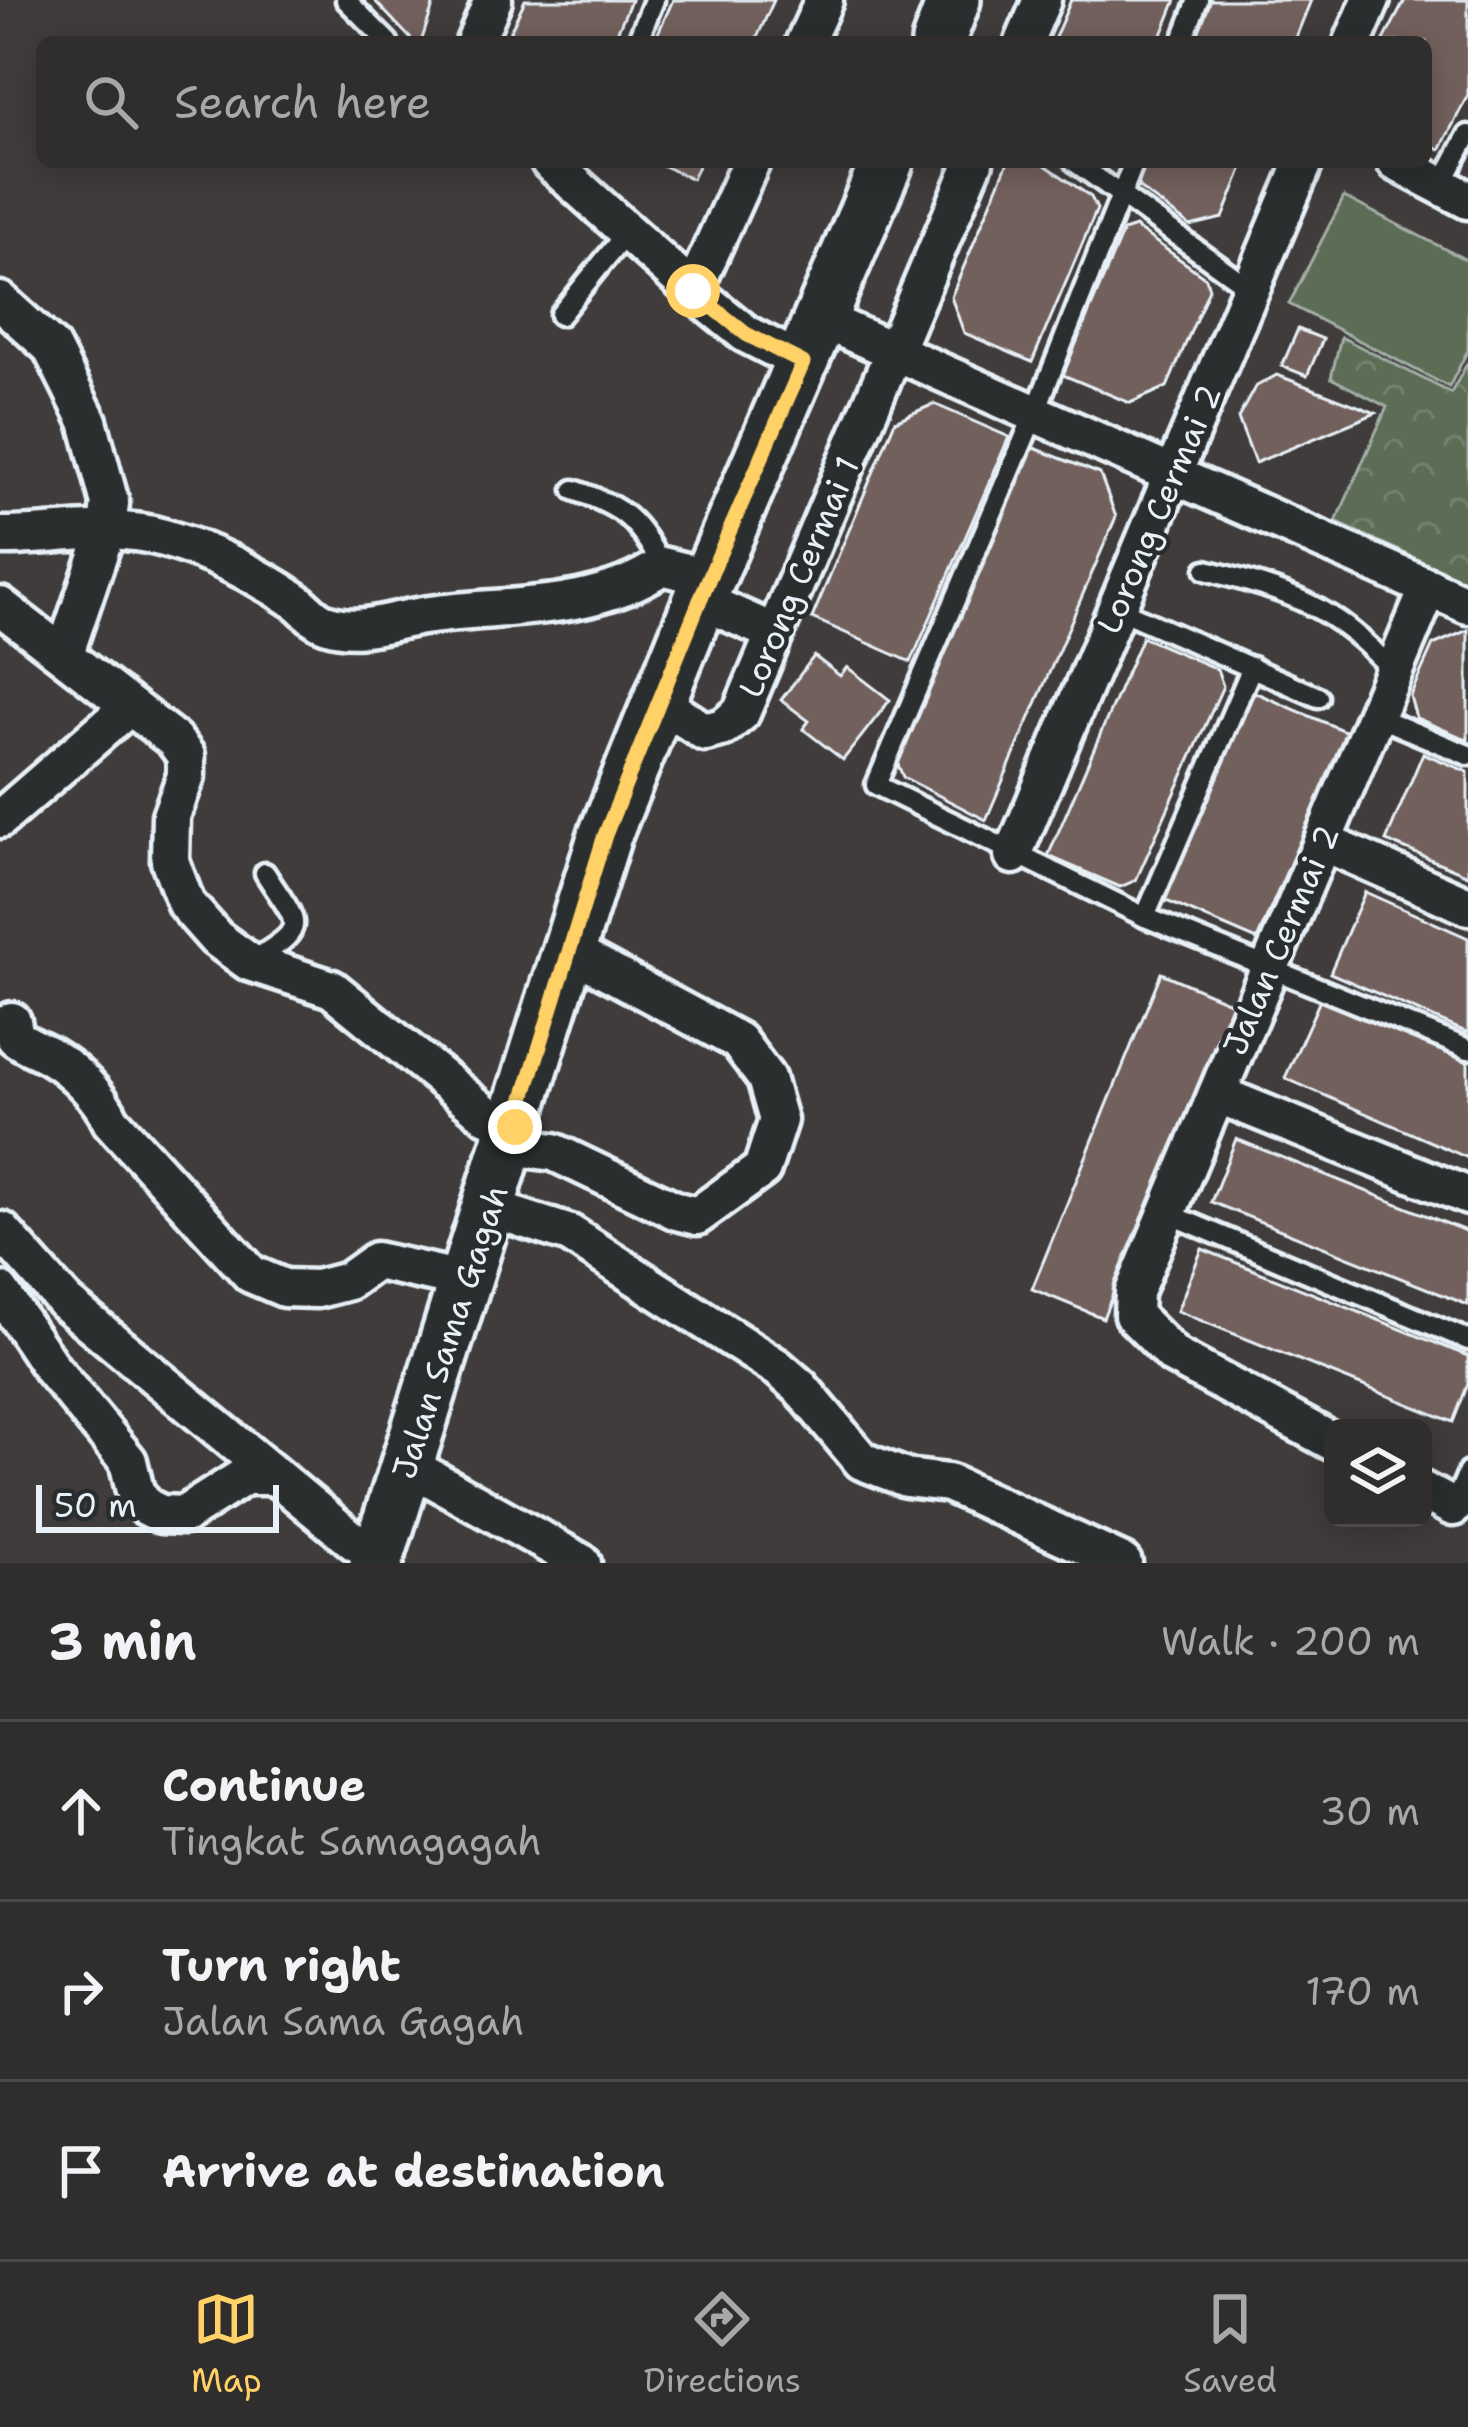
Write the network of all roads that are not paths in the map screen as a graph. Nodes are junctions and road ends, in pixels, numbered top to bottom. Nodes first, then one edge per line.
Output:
1 (346, 0) edge
2 (494, 0) edge
3 (655, 0) edge
4 (824, 0) edge
5 (954, 0) edge
6 (1042, 0) edge
7 (1198, 0) edge
8 (1371, 0) edge
9 (382, 36) edge
10 (478, 36) edge
11 (640, 36) edge
12 (808, 36) edge
13 (940, 36) edge
14 (1027, 36) edge
15 (1184, 36) edge
16 (1356, 36) edge
17 (1468, 135) edge
18 (748, 168) edge
19 (884, 168) edge
20 (971, 168) edge
21 (1084, 168) edge
22 (1132, 168) edge
23 (1302, 168) edge
24 (1407, 168) edge
25 (571, 170) edge
26 (1455, 193) edge
27 (1121, 194) junction
28 (627, 232) junction
29 (1252, 289) junction
30 (693, 291) junction
31 (0, 301) edge
32 (560, 316) dead end
33 (812, 341) junction
34 (894, 351) junction
35 (1035, 413) junction
36 (1174, 475) junction
37 (574, 490) dead end
38 (107, 529) junction
39 (0, 536) edge
40 (1206, 570) dead end
41 (690, 581) junction
42 (1429, 587) junction
43 (1468, 604) edge
44 (0, 606) edge
45 (1118, 609) junction
46 (775, 633) junction
47 (65, 653) junction
48 (1252, 667) junction
49 (1394, 672) junction
50 (1318, 697) dead end
51 (658, 701) junction
52 (129, 707) junction
53 (1375, 716) junction
54 (1468, 755) edge
55 (0, 819) edge
56 (1323, 842) junction
57 (1013, 855) junction
58 (265, 873) dead end
59 (1468, 906) edge
60 (1145, 917) junction
61 (570, 951) junction
62 (249, 962) junction
63 (1270, 968) junction
64 (12, 1022) dead end
65 (1468, 1049) edge
66 (1217, 1094) junction
67 (512, 1136) junction
68 (1468, 1196) edge
69 (489, 1208) junction
70 (1167, 1213) junction
71 (2, 1231) edge
72 (467, 1281) junction
73 (0, 1291) edge
74 (1468, 1340) edge
75 (1324, 1437) edge
76 (408, 1465) junction
77 (1468, 1472) edge
78 (274, 1476) junction
79 (1438, 1499) edge
80 (378, 1557) edge
81 (582, 1563) edge
82 (1123, 1563) edge

1 - 9 lane
2 - 10 street
3 - 11 lane
4 - 12 street
5 - 13 street
6 - 14 street
7 - 15 lane
8 - 16 street
17 - 26 lane
18 - 30 street
19 - 33 street, Jalan Sama Gagah
20 - 34 street, Lorong Cermai 1
21 - 27 lane
22 - 27 lane
23 - 29 street, Lorong Cermai 2
24 - 26 street
25 - 28 street
27 - 29 lane
27 - 35 lane
28 - 30 street
28 - 32 lane
29 - 36 street, Lorong Cermai 2
30 - 33 street
31 - 38 street
33 - 34 street
33 - 41 street, Jalan Sama Gagah
34 - 35 street
34 - 46 street, Lorong Cermai 1
35 - 36 street
35 - 57 lane
36 - 42 street
36 - 45 street, Lorong Cermai 2
37 - 41 lane
38 - 39 street
38 - 41 street
38 - 47 street
40 - 49 lane
41 - 46 street
41 - 51 street, Jalan Sama Gagah
42 - 43 street
42 - 49 street, Jalan Cermai 2
44 - 47 street
45 - 48 lane
45 - 57 street, Lorong Cermai 2
46 - 51 street, Lorong Cermai 1
47 - 52 street
48 - 50 lane
48 - 60 lane
49 - 53 street, Jalan Cermai 2
51 - 61 street, Jalan Sama Gagah
52 - 55 street
52 - 62 street
53 - 54 lane
53 - 56 street, Jalan Cermai 2
56 - 59 street
56 - 63 street, Jalan Cermai 2
57 - 60 lane
58 - 62 lane
60 - 63 lane
61 - 67 street, Jalan Sama Gagah
61 - 67 street
62 - 67 street
63 - 65 lane
63 - 66 street, Jalan Cermai 2
64 - 72 street
66 - 68 street
66 - 70 street, Jalan Cermai 2
67 - 69 street, Jalan Sama Gagah
69 - 72 street, Jalan Sama Gagah
69 - 82 street
70 - 74 lane
70 - 75 street, Jalan Cermai 2
71 - 78 street
72 - 76 street, Jalan Sama Gagah
73 - 78 street
76 - 80 street, Jalan Sama Gagah
76 - 81 street
77 - 79 lane
78 - 80 street

